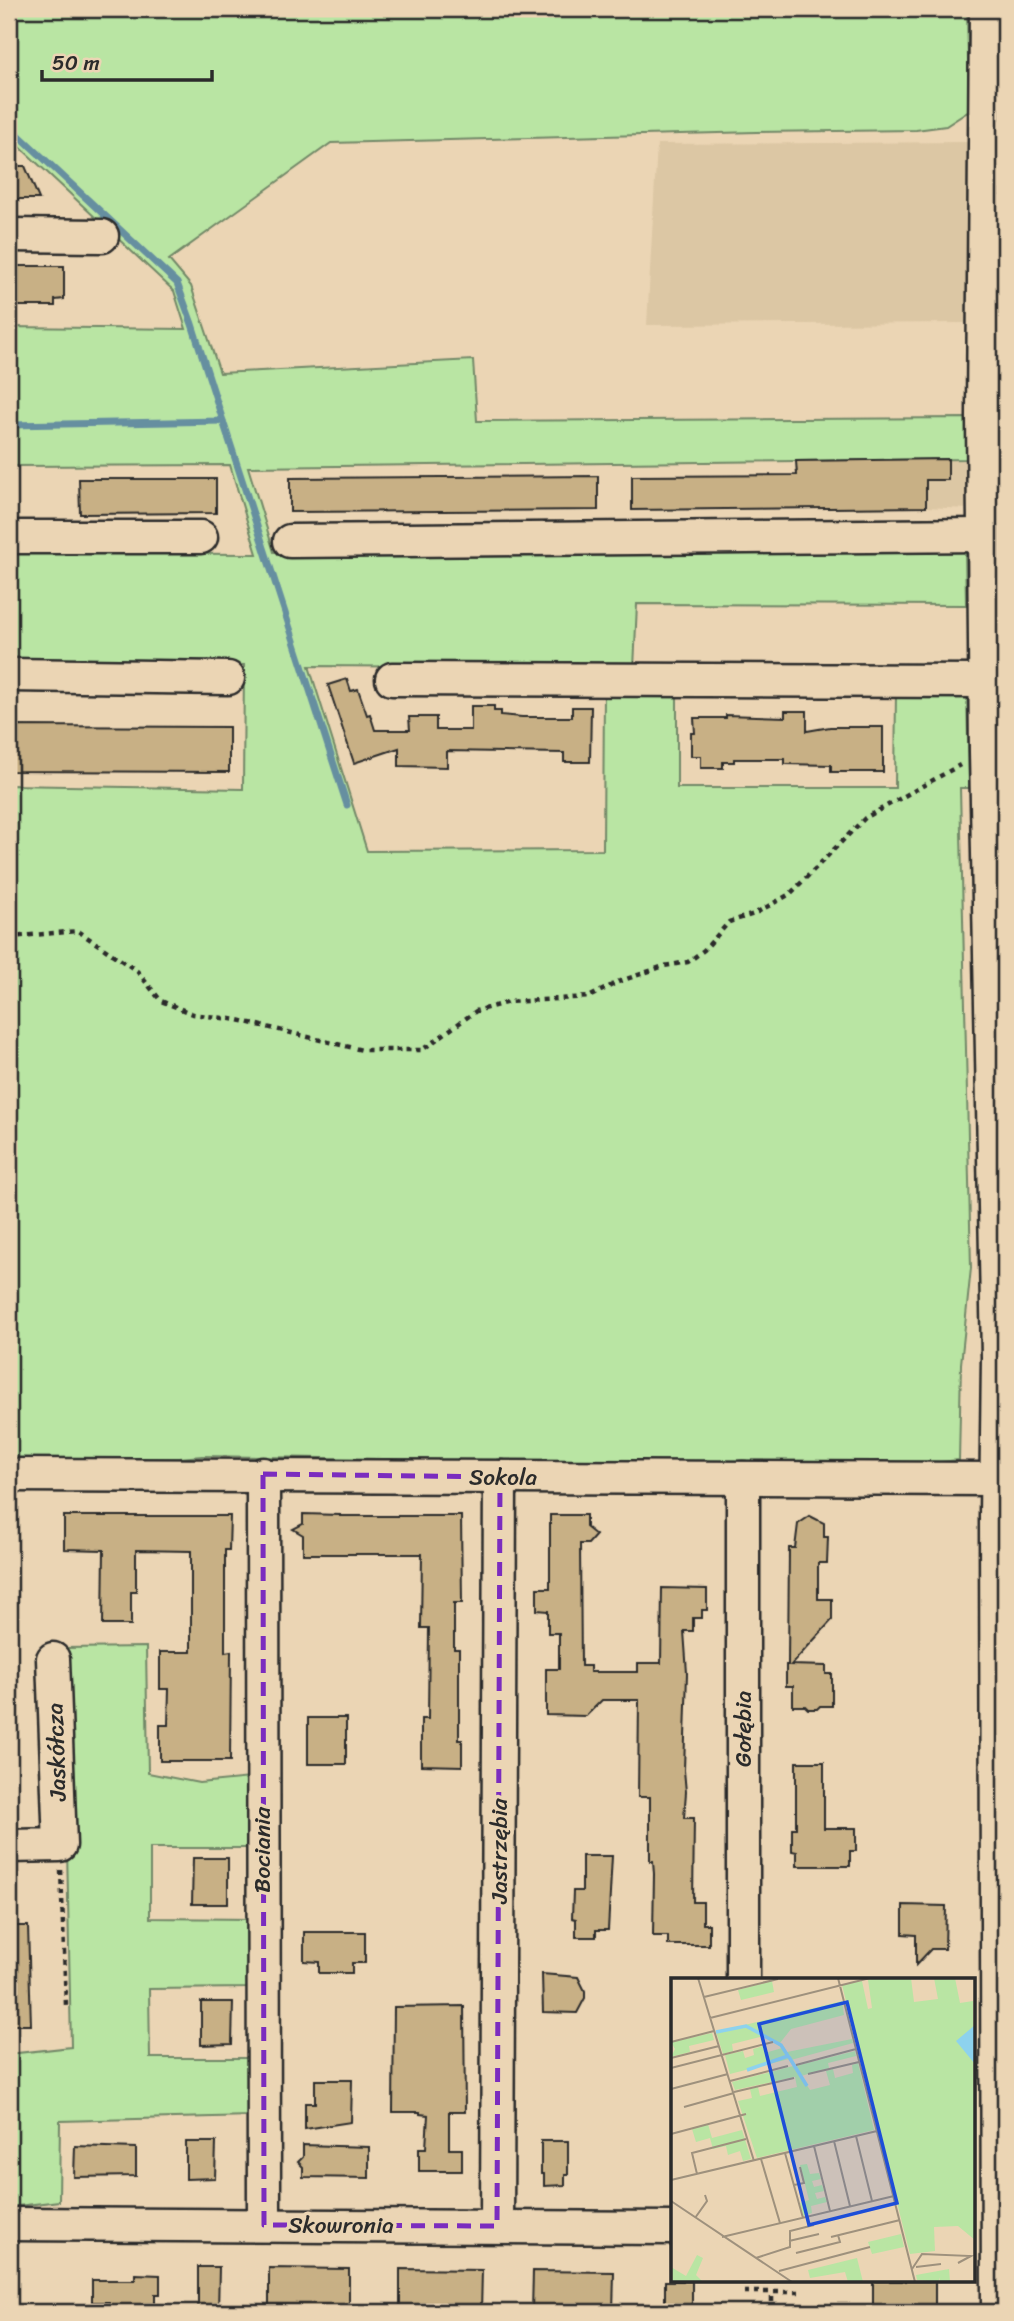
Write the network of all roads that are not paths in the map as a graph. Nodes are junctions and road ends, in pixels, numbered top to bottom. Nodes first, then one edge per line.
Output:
1 (986, 9) edge
2 (9, 235) edge
3 (102, 236) dead end
4 (985, 535) junction
5 (9, 537) edge
6 (201, 537) dead end
7 (290, 541) dead end
8 (9, 675) edge
9 (228, 678) dead end
10 (392, 679) dead end
11 (985, 681) junction
12 (263, 1474) junction
13 (9, 1475) edge
14 (500, 1477) junction
15 (744, 1478) junction
16 (996, 1479) junction
17 (52, 1659) dead end
18 (9, 1846) edge
19 (743, 1978) edge
20 (9, 2224) edge
21 (264, 2225) junction
22 (497, 2226) junction
23 (671, 2228) edge
24 (986, 2230) edge
25 (998, 2312) edge

1 - 4 street
2 - 3 street
4 - 7 street
4 - 11 street
5 - 6 street
8 - 9 street
10 - 11 street
11 - 16 street
12 - 13 street, Sokola
12 - 14 street, Sokola
12 - 21 street, Bociania
14 - 15 street, Sokola
14 - 22 street, Jastrzębia
15 - 16 street, Sokola
15 - 19 street, Gołębia
16 - 24 street
17 - 18 street, Jaskółcza
20 - 21 street, Skowronia
21 - 22 street, Skowronia
22 - 23 street, Skowronia
24 - 25 street

